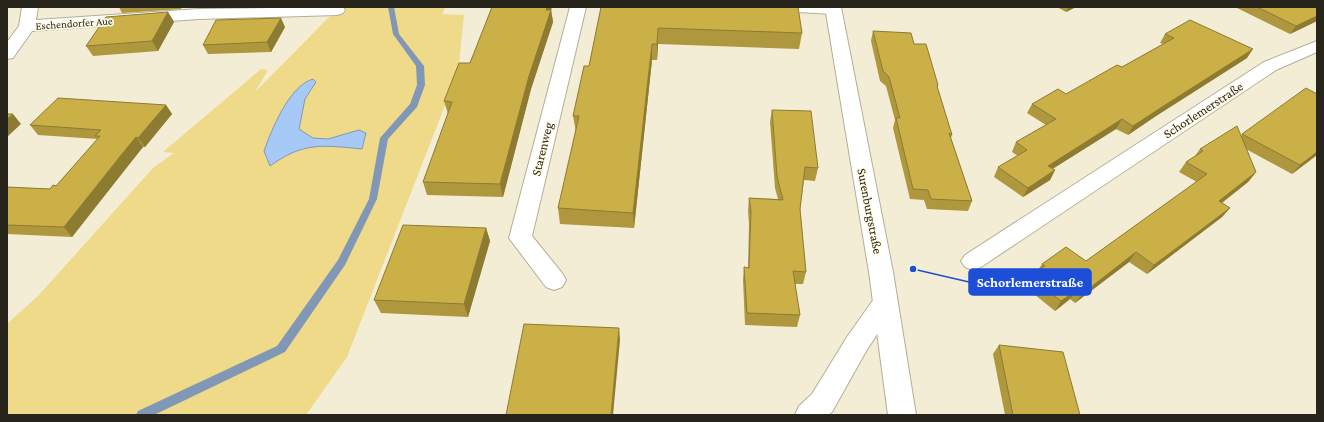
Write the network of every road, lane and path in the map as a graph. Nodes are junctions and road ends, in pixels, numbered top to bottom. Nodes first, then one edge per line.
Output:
1 (30, 7) edge
2 (578, 7) edge
3 (797, 7) edge
4 (833, 8) edge
5 (336, 10) dead end
6 (27, 26) junction
7 (1317, 46) edge
8 (7, 54) edge
9 (973, 261) dead end
10 (554, 280) dead end
11 (885, 303) junction
12 (809, 415) edge
13 (902, 415) edge

1 - 6 street, Eschendorfer Aue
2 - 10 street, Starenweg
3 - 4 street
4 - 11 street, Surenburgstraße
5 - 6 street, Eschendorfer Aue
6 - 8 street, Eschendorfer Aue
7 - 9 street, Schorlemerstraße
11 - 12 street
11 - 13 street, Surenburgstraße

